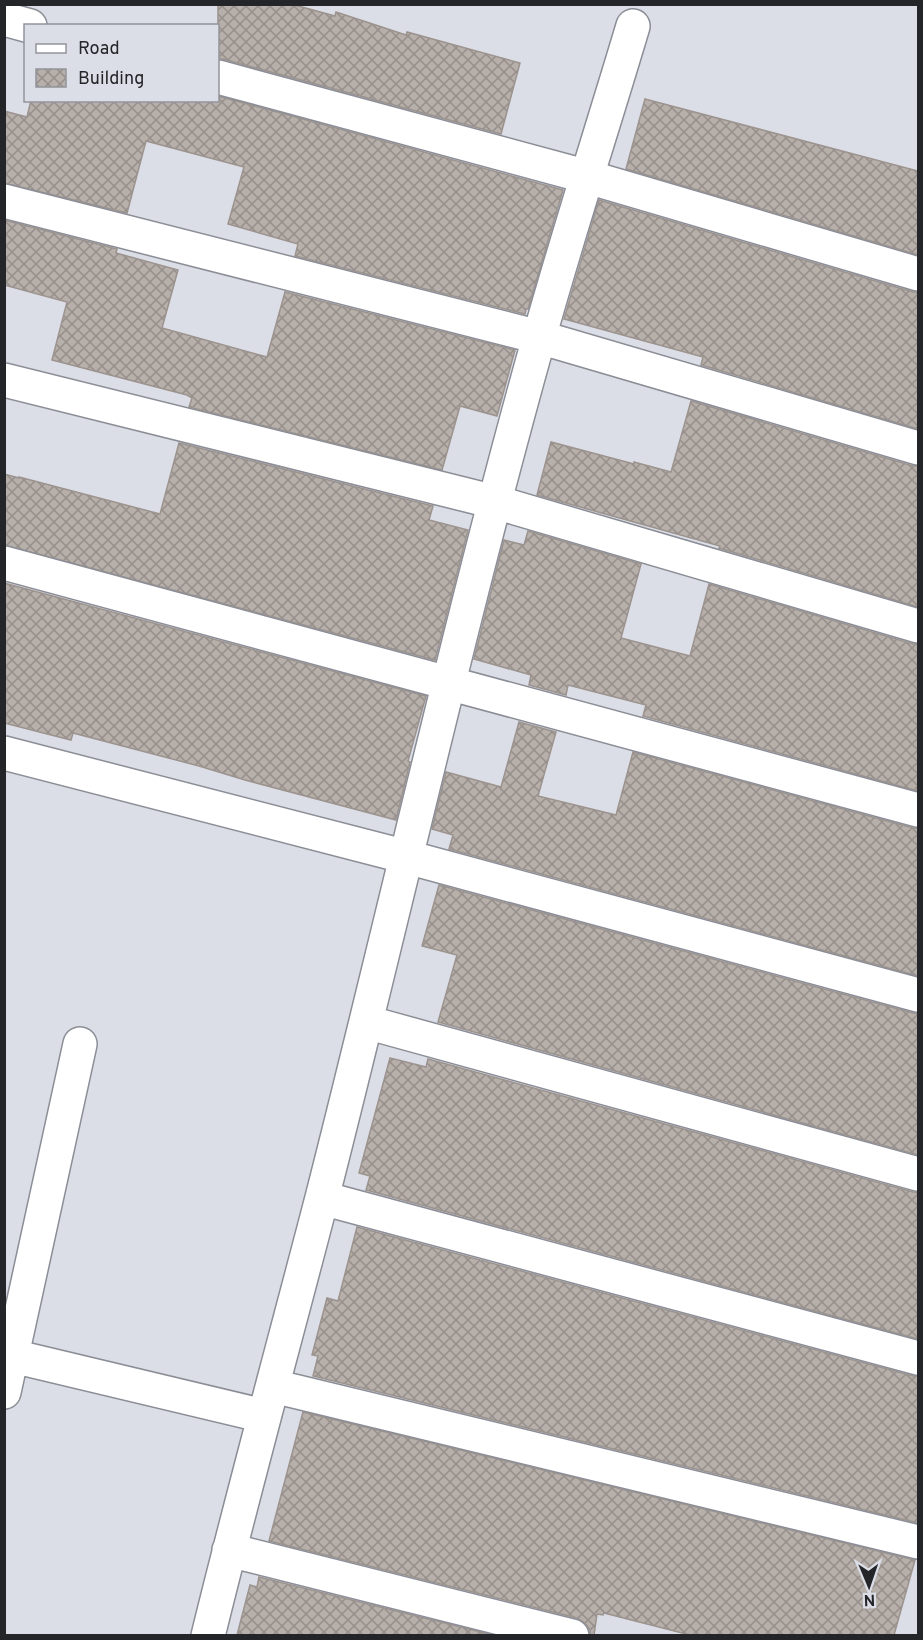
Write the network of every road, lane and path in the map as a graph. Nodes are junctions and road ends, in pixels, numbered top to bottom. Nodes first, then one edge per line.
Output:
1 (4, 19) edge
2 (24, 24) edge
3 (633, 26) dead end
4 (219, 76) edge
5 (588, 177) junction
6 (4, 201) edge
7 (918, 274) edge
8 (539, 336) junction
9 (4, 380) edge
10 (918, 448) edge
11 (495, 502) junction
12 (4, 563) edge
13 (918, 626) edge
14 (448, 683) junction
15 (4, 753) edge
16 (918, 810) edge
17 (407, 856) junction
18 (918, 995) edge
19 (366, 1022) junction
20 (80, 1044) dead end
21 (918, 1174) edge
22 (322, 1198) junction
23 (9, 1355) edge
24 (918, 1358) edge
25 (4, 1392) edge
26 (268, 1401) junction
27 (918, 1542) edge
28 (229, 1550) junction
29 (208, 1635) edge
30 (572, 1635) edge

1 - 2 street
3 - 5 street
4 - 5 street
5 - 7 street
5 - 8 street
6 - 8 street
8 - 10 street
8 - 11 street
9 - 11 street
11 - 13 street
11 - 14 street
12 - 14 street
14 - 16 street
14 - 17 street
15 - 17 street
17 - 18 street
17 - 19 street
19 - 21 street
19 - 22 street
20 - 23 street
22 - 24 street
22 - 26 street
23 - 25 street
23 - 26 street
26 - 27 street
26 - 28 street
28 - 29 street
28 - 30 street

